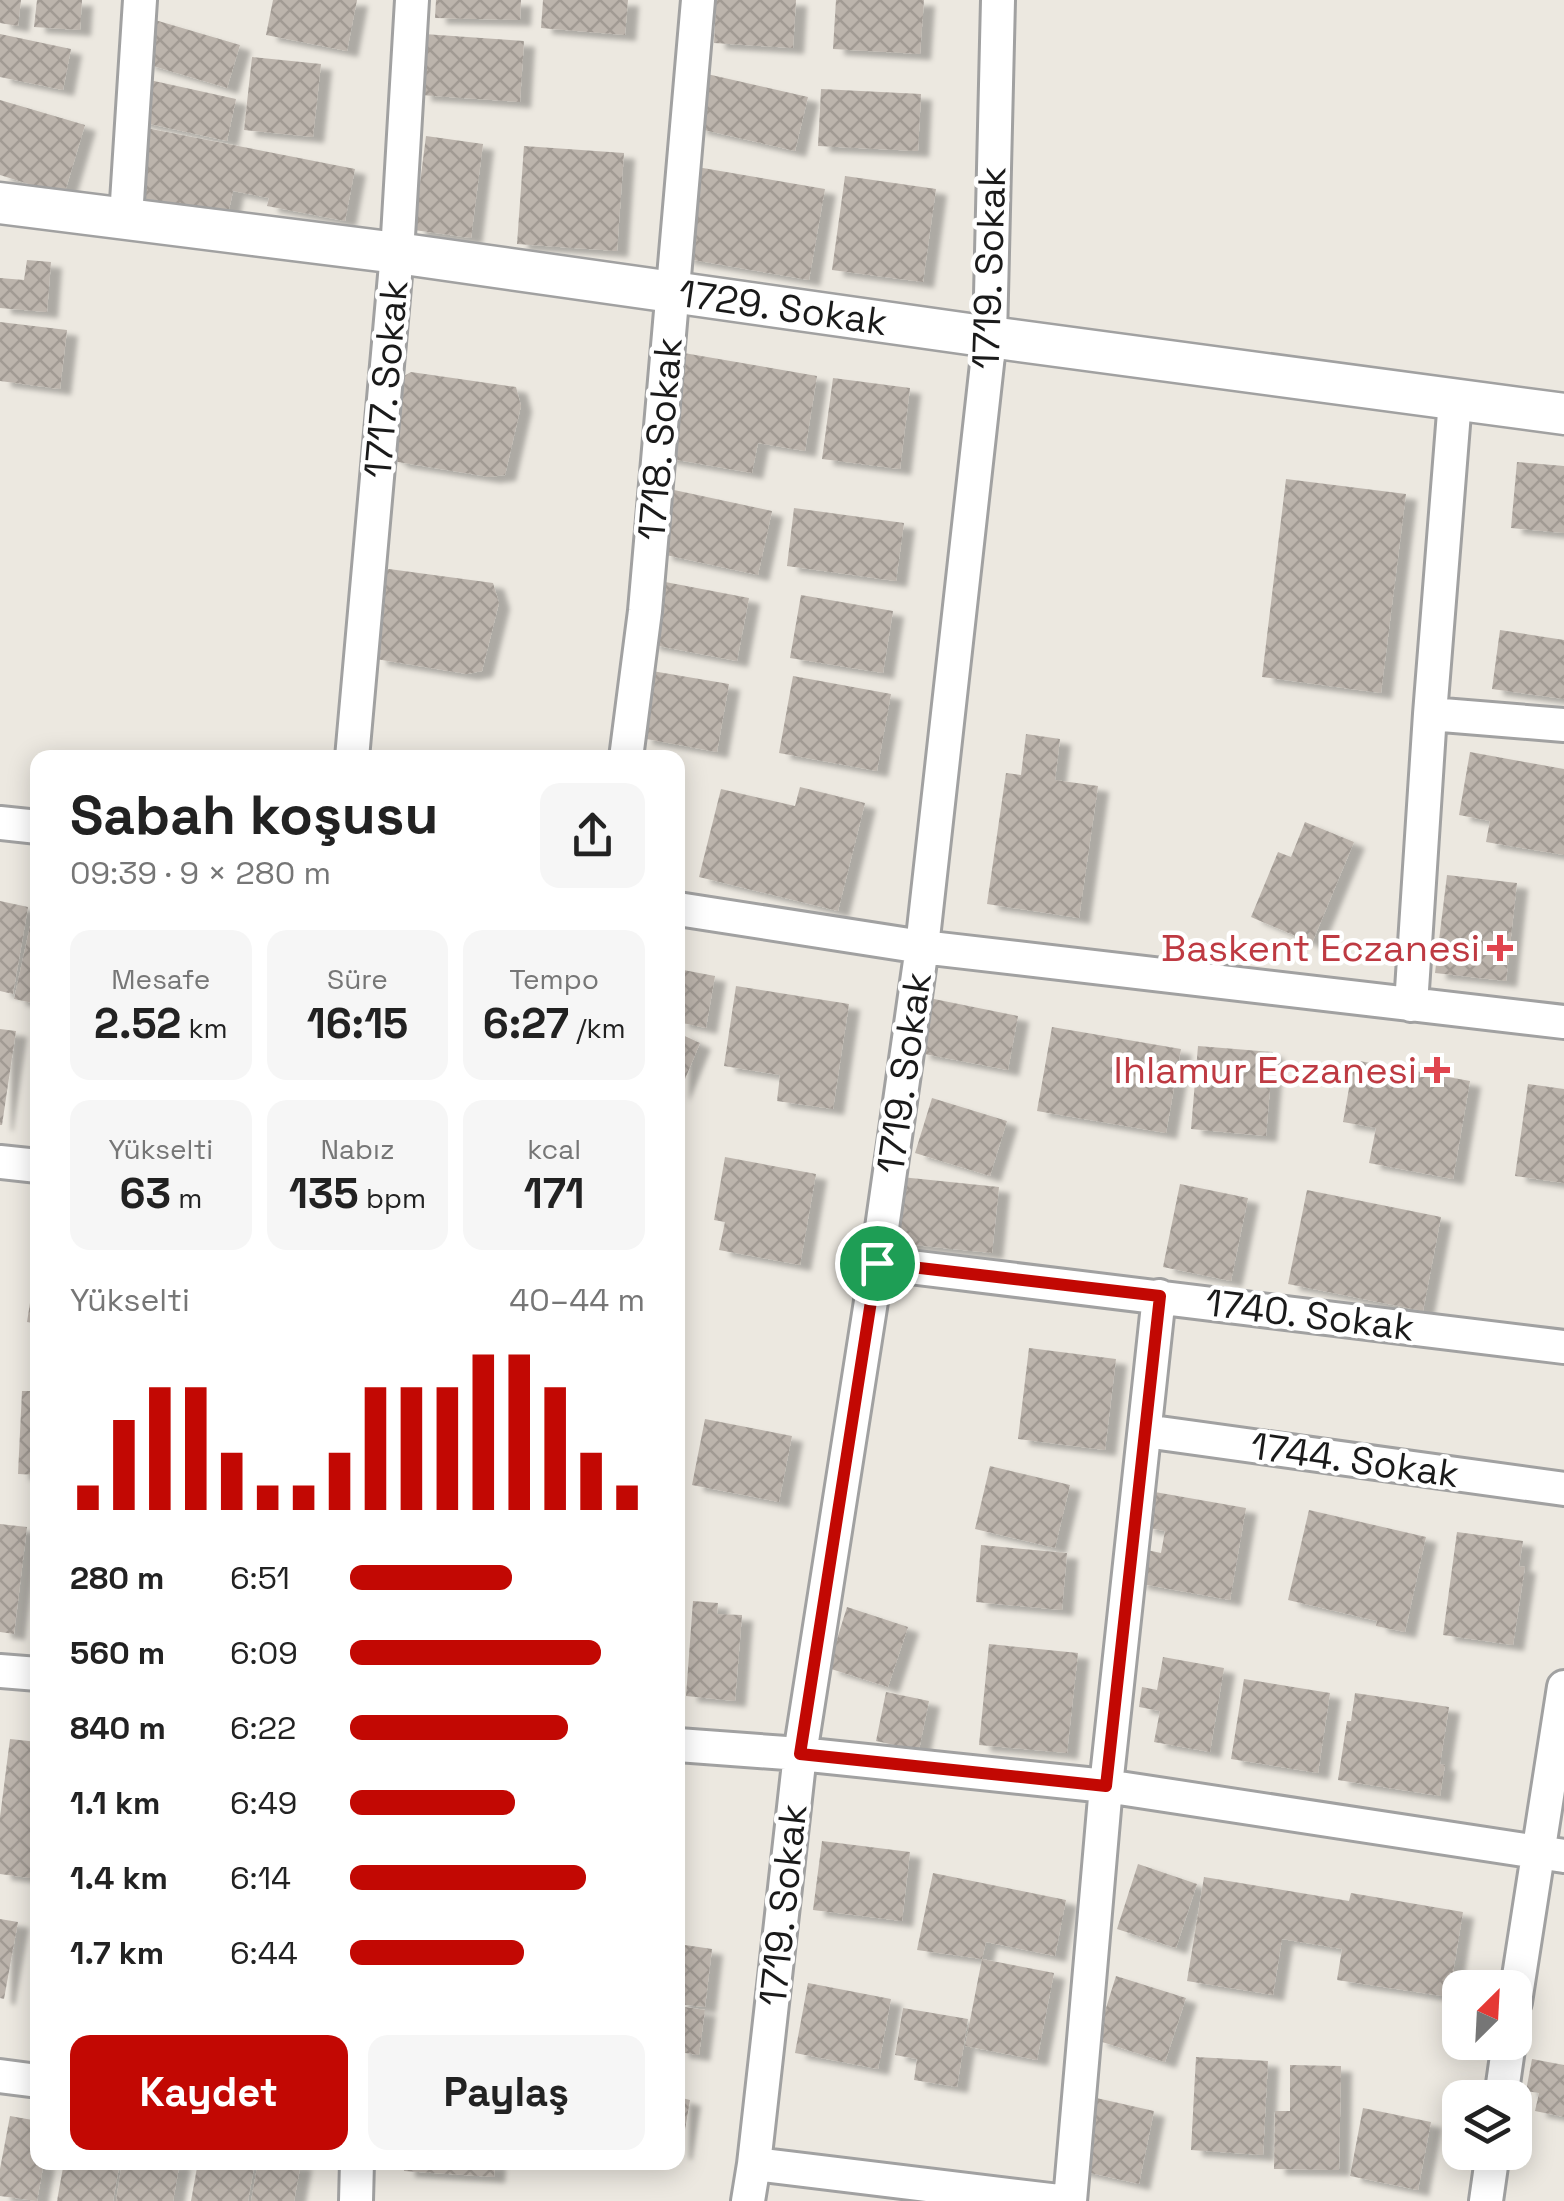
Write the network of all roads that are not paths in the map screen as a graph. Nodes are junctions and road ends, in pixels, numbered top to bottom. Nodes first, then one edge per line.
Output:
1 (140, 0) edge
2 (412, 0) edge
3 (698, 0) edge
4 (998, 0) edge
5 (0, 203) edge
6 (126, 218) junction
7 (398, 253) junction
8 (674, 293) junction
9 (990, 337) junction
10 (1455, 400) junction
11 (1564, 414) edge
12 (1430, 714) junction
13 (1564, 725) edge
14 (353, 750) edge
15 (627, 750) edge
16 (0, 823) edge
17 (30, 826) edge
18 (685, 911) edge
19 (922, 947) junction
20 (1411, 1005) junction
21 (1564, 1022) edge
22 (0, 1162) edge
23 (30, 1165) edge
24 (877, 1263) junction
25 (1160, 1296) junction
26 (1564, 1346) edge
27 (1145, 1430) junction
28 (1564, 1489) edge
29 (0, 1671) edge
30 (30, 1673) edge
31 (1564, 1687) edge
32 (685, 1746) edge
33 (800, 1754) junction
34 (1106, 1786) junction
35 (1550, 1855) edge
36 (1523, 1970) edge
37 (0, 2076) edge
38 (30, 2080) edge
39 (754, 2164) junction
40 (357, 2170) edge
41 (1490, 2170) edge
42 (356, 2201) edge
43 (748, 2201) edge
44 (1059, 2201) edge
45 (1070, 2201) edge
46 (1486, 2201) edge

1 - 6 street
2 - 7 street, 1717. Sokak
3 - 8 street, 1718. Sokak
4 - 9 street, 1719. Sokak
5 - 6 street, 1729. Sokak
6 - 7 street, 1729. Sokak
7 - 8 street, 1729. Sokak
7 - 14 street, 1717. Sokak
8 - 9 street, 1729. Sokak
8 - 15 street, 1718. Sokak
9 - 10 street, 1729. Sokak
9 - 19 street, 1719. Sokak
10 - 11 street, 1729. Sokak
10 - 12 street
12 - 13 street
12 - 20 street
16 - 17 street
18 - 19 street
19 - 20 street
19 - 24 street, 1719. Sokak
20 - 21 street
22 - 23 street
24 - 25 street, 1740. Sokak
24 - 33 street, 1719. Sokak
25 - 26 street, 1740. Sokak
25 - 27 street
27 - 28 street, 1744. Sokak
27 - 34 street
29 - 30 street
31 - 35 street
32 - 33 street
33 - 34 street
33 - 39 street, 1719. Sokak
34 - 35 street
34 - 45 street
35 - 36 street
37 - 38 street
39 - 43 street, 1719. Sokak
39 - 44 street
40 - 42 street
41 - 46 street

